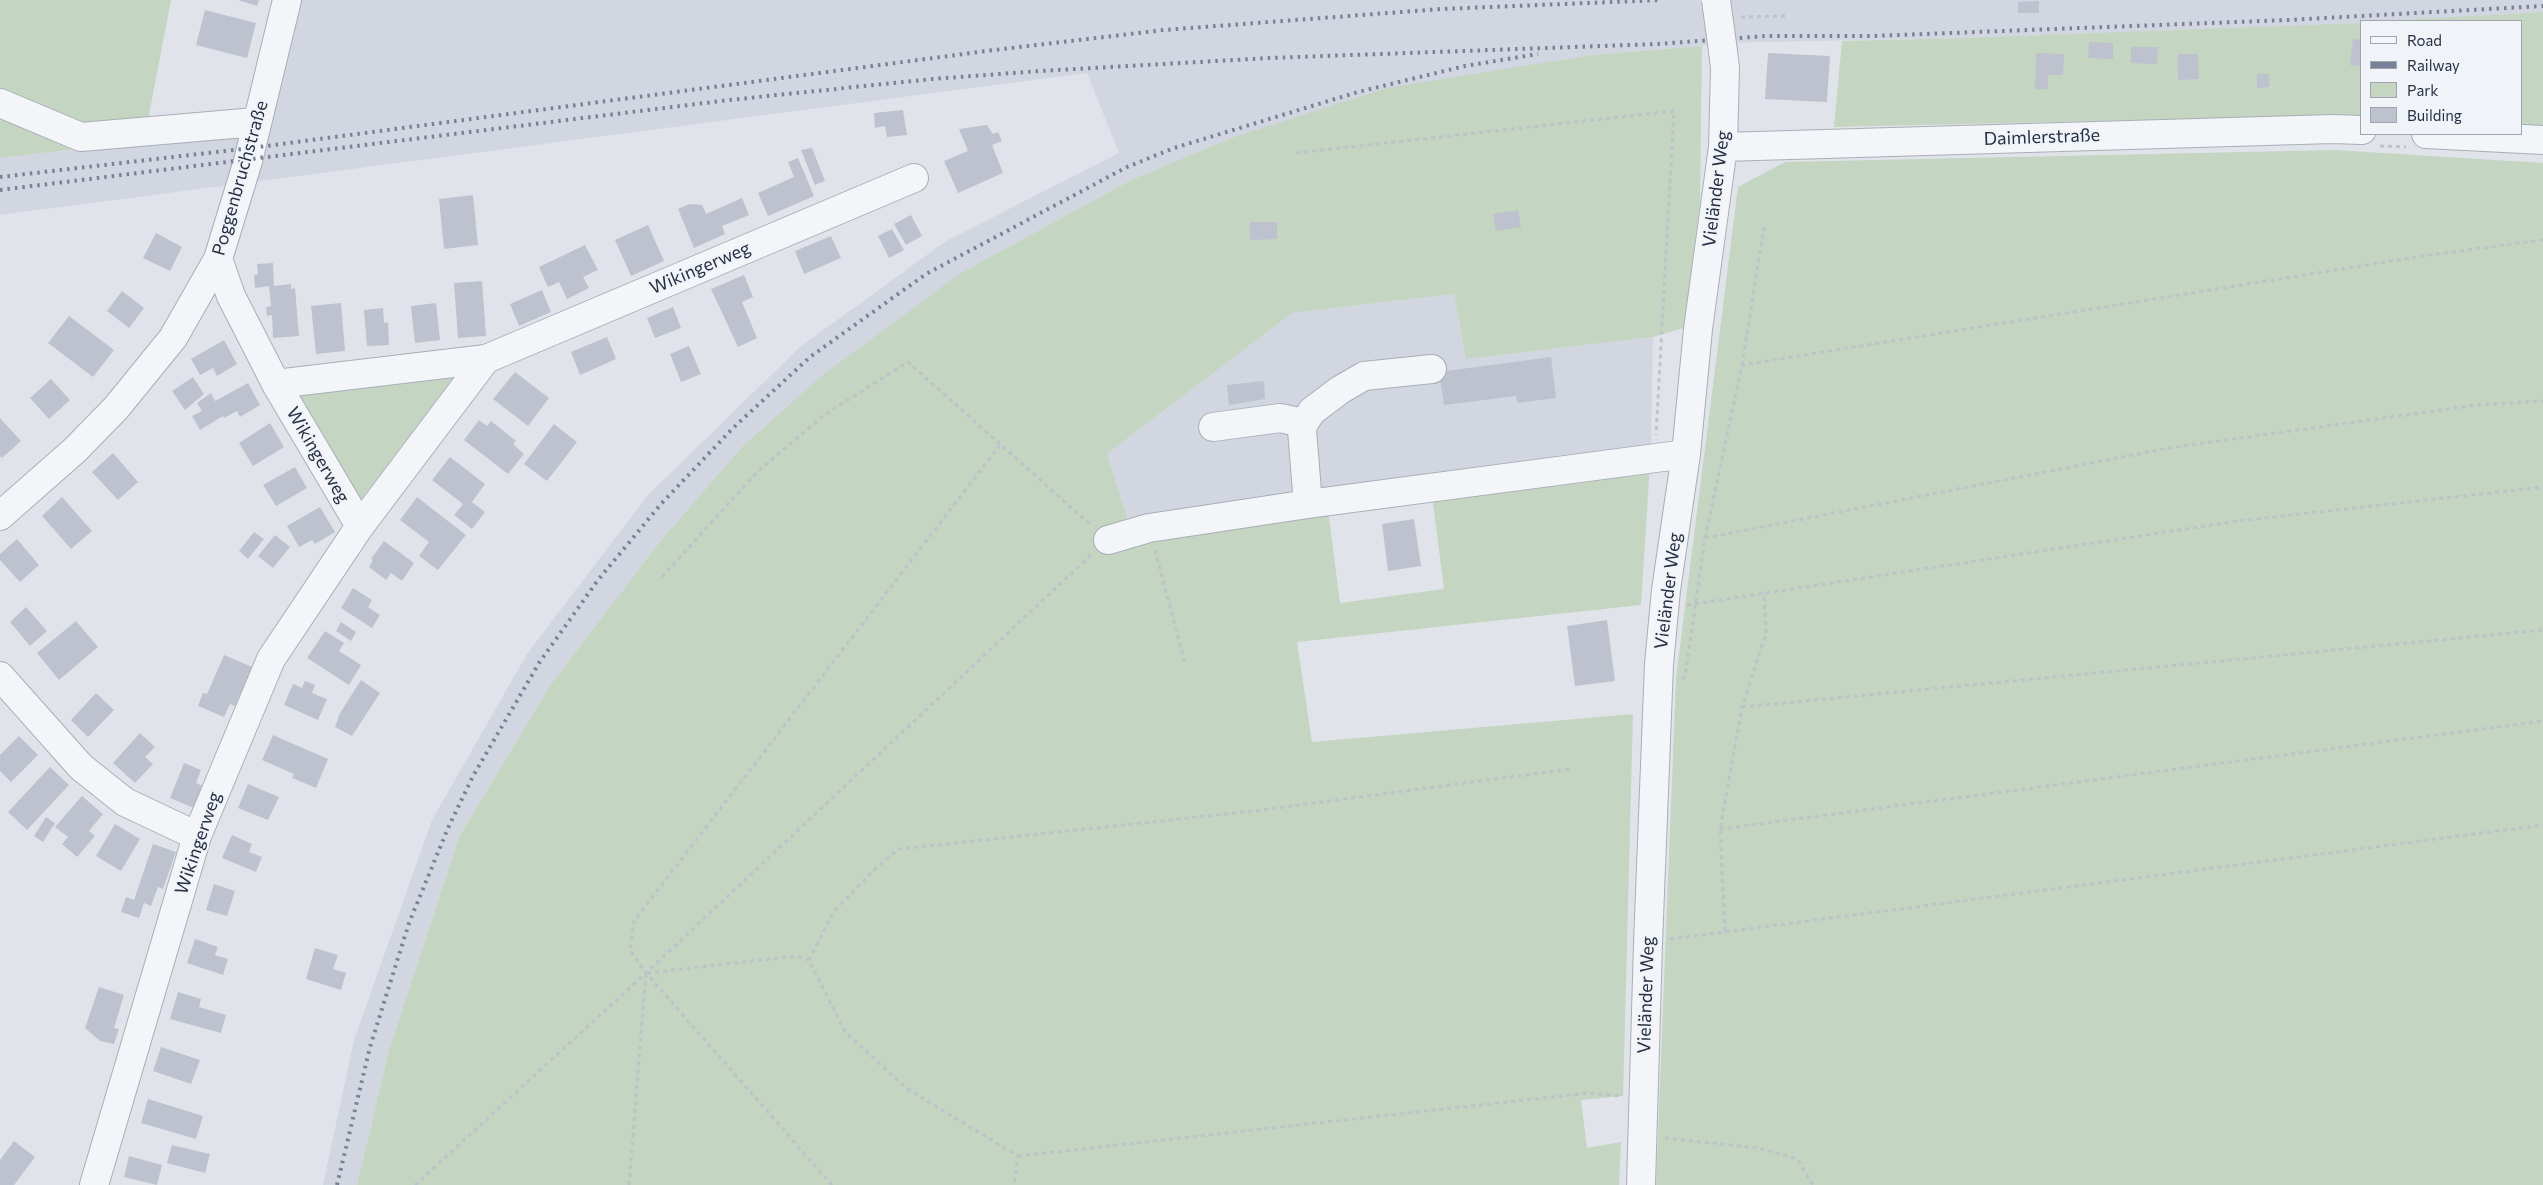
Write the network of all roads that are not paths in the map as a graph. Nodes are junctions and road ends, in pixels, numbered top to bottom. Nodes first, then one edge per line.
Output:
1 (287, 0) edge
2 (1716, 0) edge
3 (0, 103) edge
4 (256, 122) junction
5 (2360, 130) edge
6 (2446, 135) edge
7 (2543, 140) edge
8 (1723, 147) junction
9 (914, 178) dead end
10 (218, 260) junction
11 (486, 359) junction
12 (1432, 369) dead end
13 (276, 384) junction
14 (1304, 423) junction
15 (1213, 427) dead end
16 (1686, 454) junction
17 (1308, 504) junction
18 (0, 516) edge
19 (360, 526) junction
20 (1108, 540) road end
21 (0, 676) edge
22 (197, 836) junction
23 (94, 1185) edge
24 (1641, 1185) edge

1 - 4 street, Poggenbruchstraße
2 - 8 street, Vieländer Weg, bridge
3 - 4 street
4 - 10 street, Poggenbruchstraße
5 - 8 street, Daimlerstraße
6 - 7 street
8 - 16 street, Vieländer Weg
9 - 11 street, Wikingerweg
10 - 13 street, Wikingerweg
10 - 18 street, Poggenbruchstraße
11 - 13 street, Wikingerweg
11 - 19 street, Wikingerweg
12 - 14 street
13 - 19 street, Wikingerweg
14 - 15 street
14 - 17 street
16 - 17 street
16 - 24 street, Vieländer Weg
17 - 20 street
19 - 22 street, Wikingerweg
21 - 22 street
22 - 23 street, Wikingerweg

